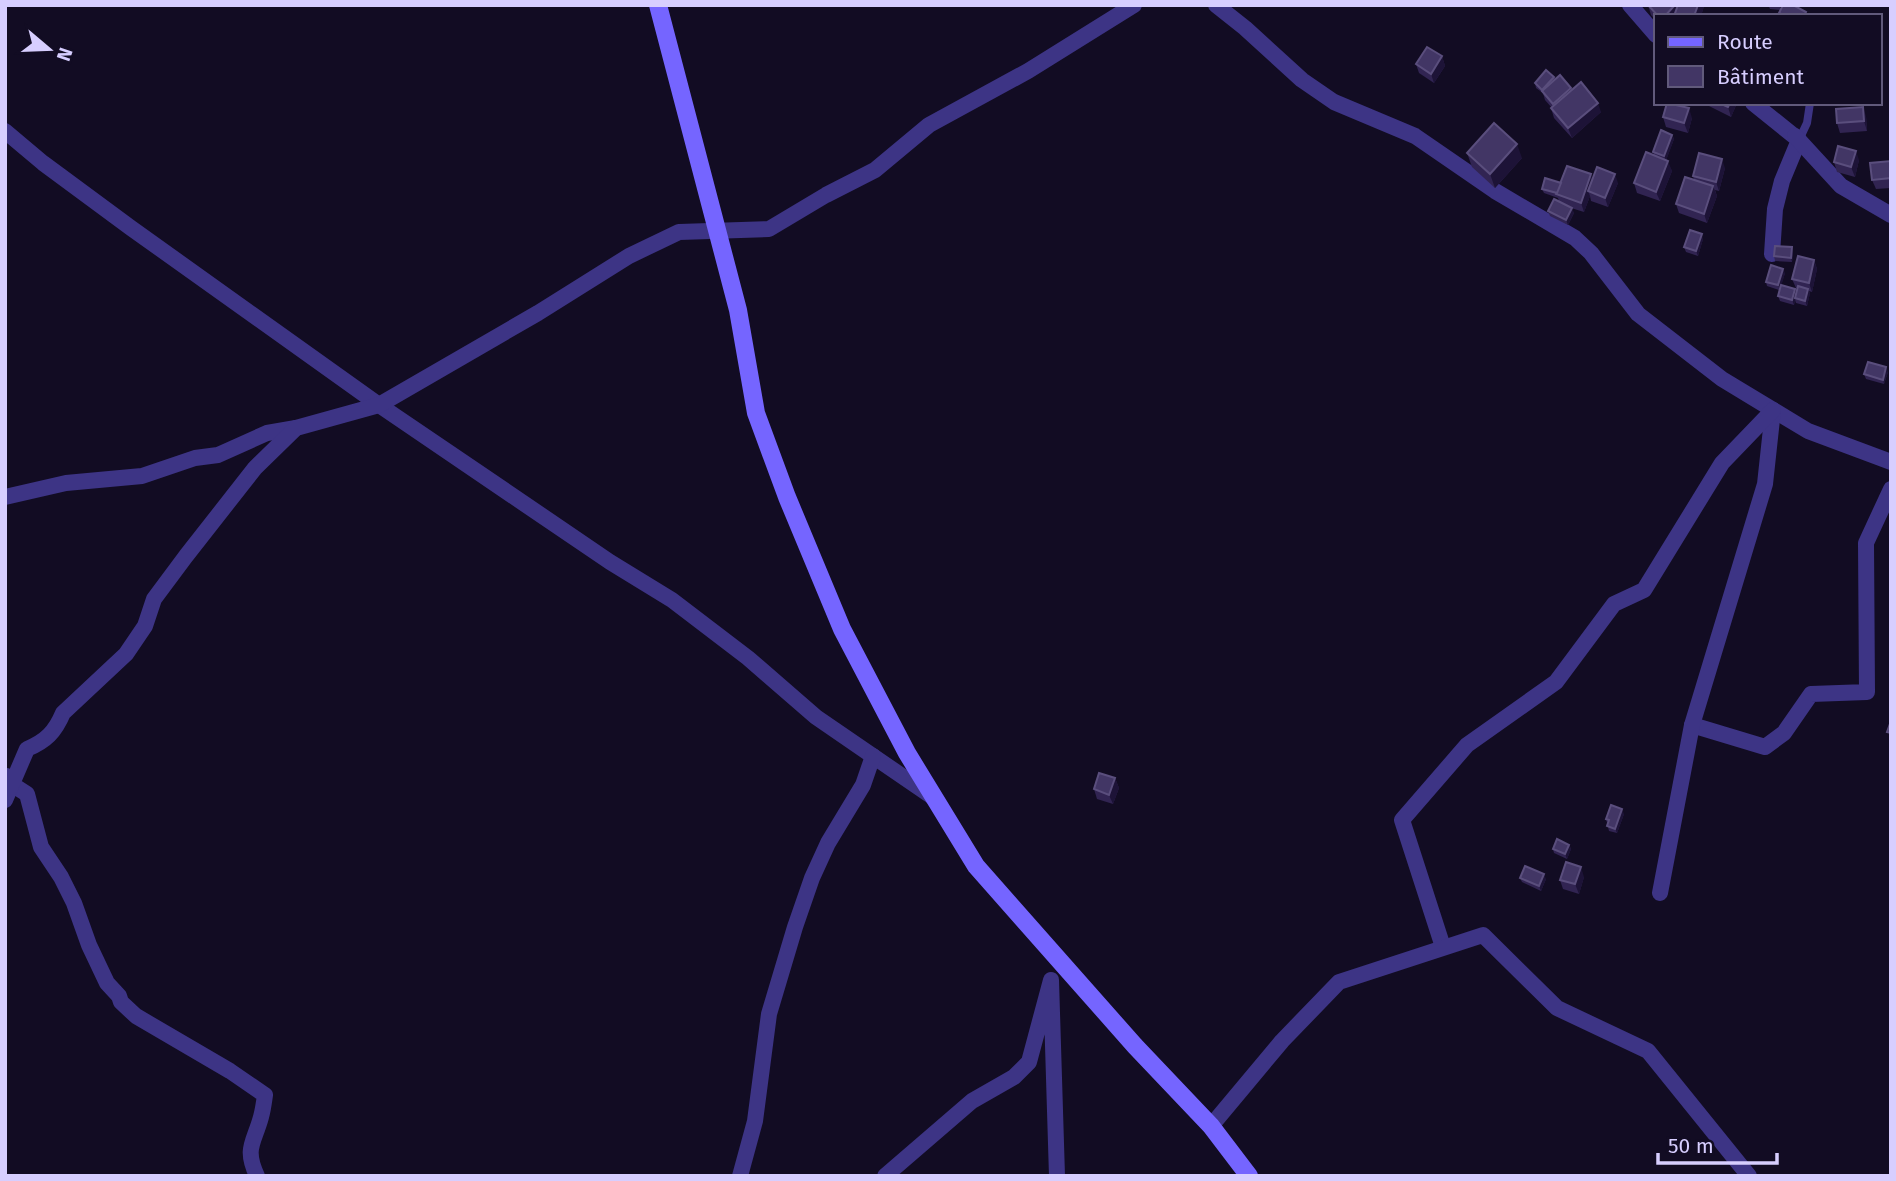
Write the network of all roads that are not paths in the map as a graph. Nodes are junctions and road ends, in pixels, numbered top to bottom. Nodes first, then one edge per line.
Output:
1 (658, 5) edge
2 (1134, 5) edge
3 (1216, 5) edge
4 (1630, 5) edge
5 (1654, 33) edge
6 (1756, 105) edge
7 (1810, 105) edge
8 (5, 131) edge
9 (1795, 136) junction
10 (1891, 215) edge
11 (717, 230) junction
12 (1772, 254) edge
13 (379, 405) junction
14 (1773, 410) junction
15 (296, 428) junction
16 (1891, 462) edge
17 (1891, 489) edge
18 (5, 497) edge
19 (1692, 725) junction
20 (873, 756) junction
21 (9, 780) edge
22 (934, 798) junction
23 (5, 800) edge
24 (1660, 893) dead end
25 (1443, 947) junction
26 (1052, 953) junction
27 (1051, 980) junction
28 (1211, 1126) junction
29 (257, 1176) edge
30 (740, 1176) edge
31 (886, 1176) edge
32 (1057, 1176) edge
33 (1249, 1176) edge
34 (1749, 1176) edge

1 - 11 street
2 - 11 street
3 - 14 street
4 - 5 street
6 - 9 street
7 - 9 lane
8 - 13 street
9 - 10 street
9 - 12 street
11 - 13 street
11 - 22 street
13 - 15 street
13 - 20 street
14 - 16 street
14 - 19 street
14 - 25 street
15 - 18 street
15 - 21 street
17 - 19 street
19 - 24 street
20 - 22 street
20 - 30 street
21 - 23 street
21 - 29 street
22 - 26 street
25 - 28 street
25 - 34 street
26 - 27 street
26 - 28 street
27 - 31 street
27 - 32 street
28 - 33 street

